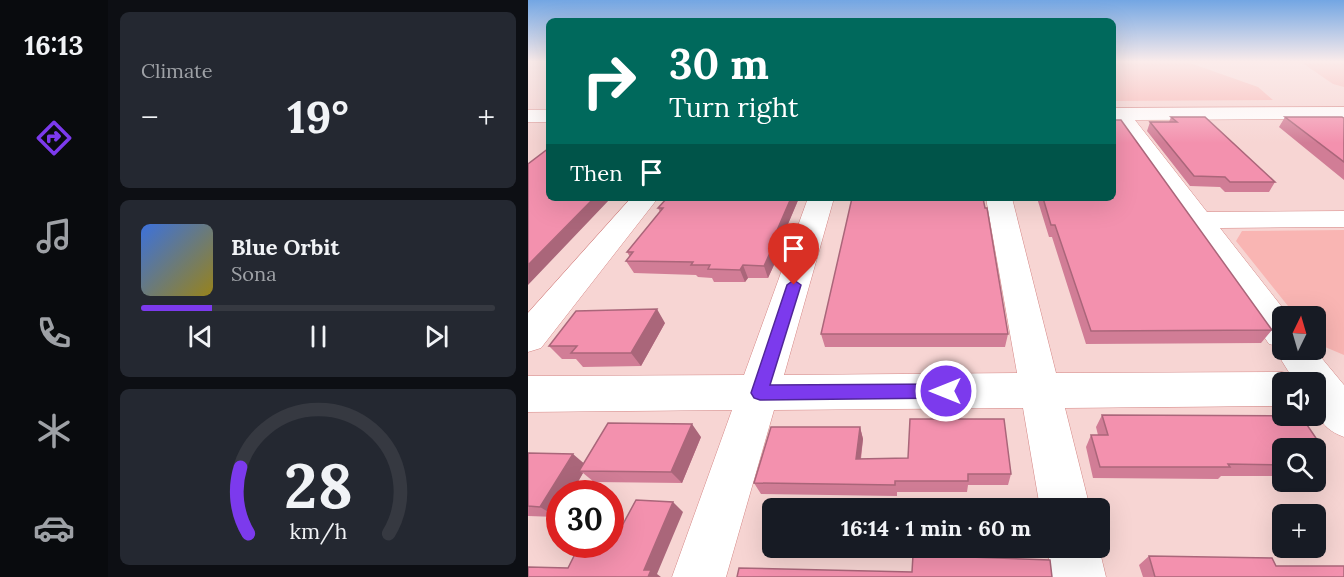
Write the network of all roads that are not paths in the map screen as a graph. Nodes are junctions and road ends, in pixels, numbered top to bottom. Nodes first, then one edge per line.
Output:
1 (1344, 113) edge
2 (1117, 114) edge
3 (528, 116) edge
4 (546, 116) edge
5 (642, 201) edge
6 (821, 201) edge
7 (1000, 201) edge
8 (1344, 219) edge
9 (1199, 220) junction
10 (1272, 320) edge
11 (528, 338) edge
12 (1302, 360) edge
13 (1272, 388) edge
14 (1039, 390) junction
15 (760, 393) junction
16 (528, 394) edge
17 (1331, 396) edge
18 (1063, 498) edge
19 (1075, 558) edge
20 (699, 577) edge
21 (1079, 577) edge

1 - 2 street
2 - 9 street
3 - 4 street
5 - 11 street
6 - 15 street
7 - 14 street
8 - 9 street
9 - 10 street
12 - 17 street
13 - 14 street
14 - 15 street
14 - 18 street
15 - 16 street
15 - 20 street
19 - 21 street

